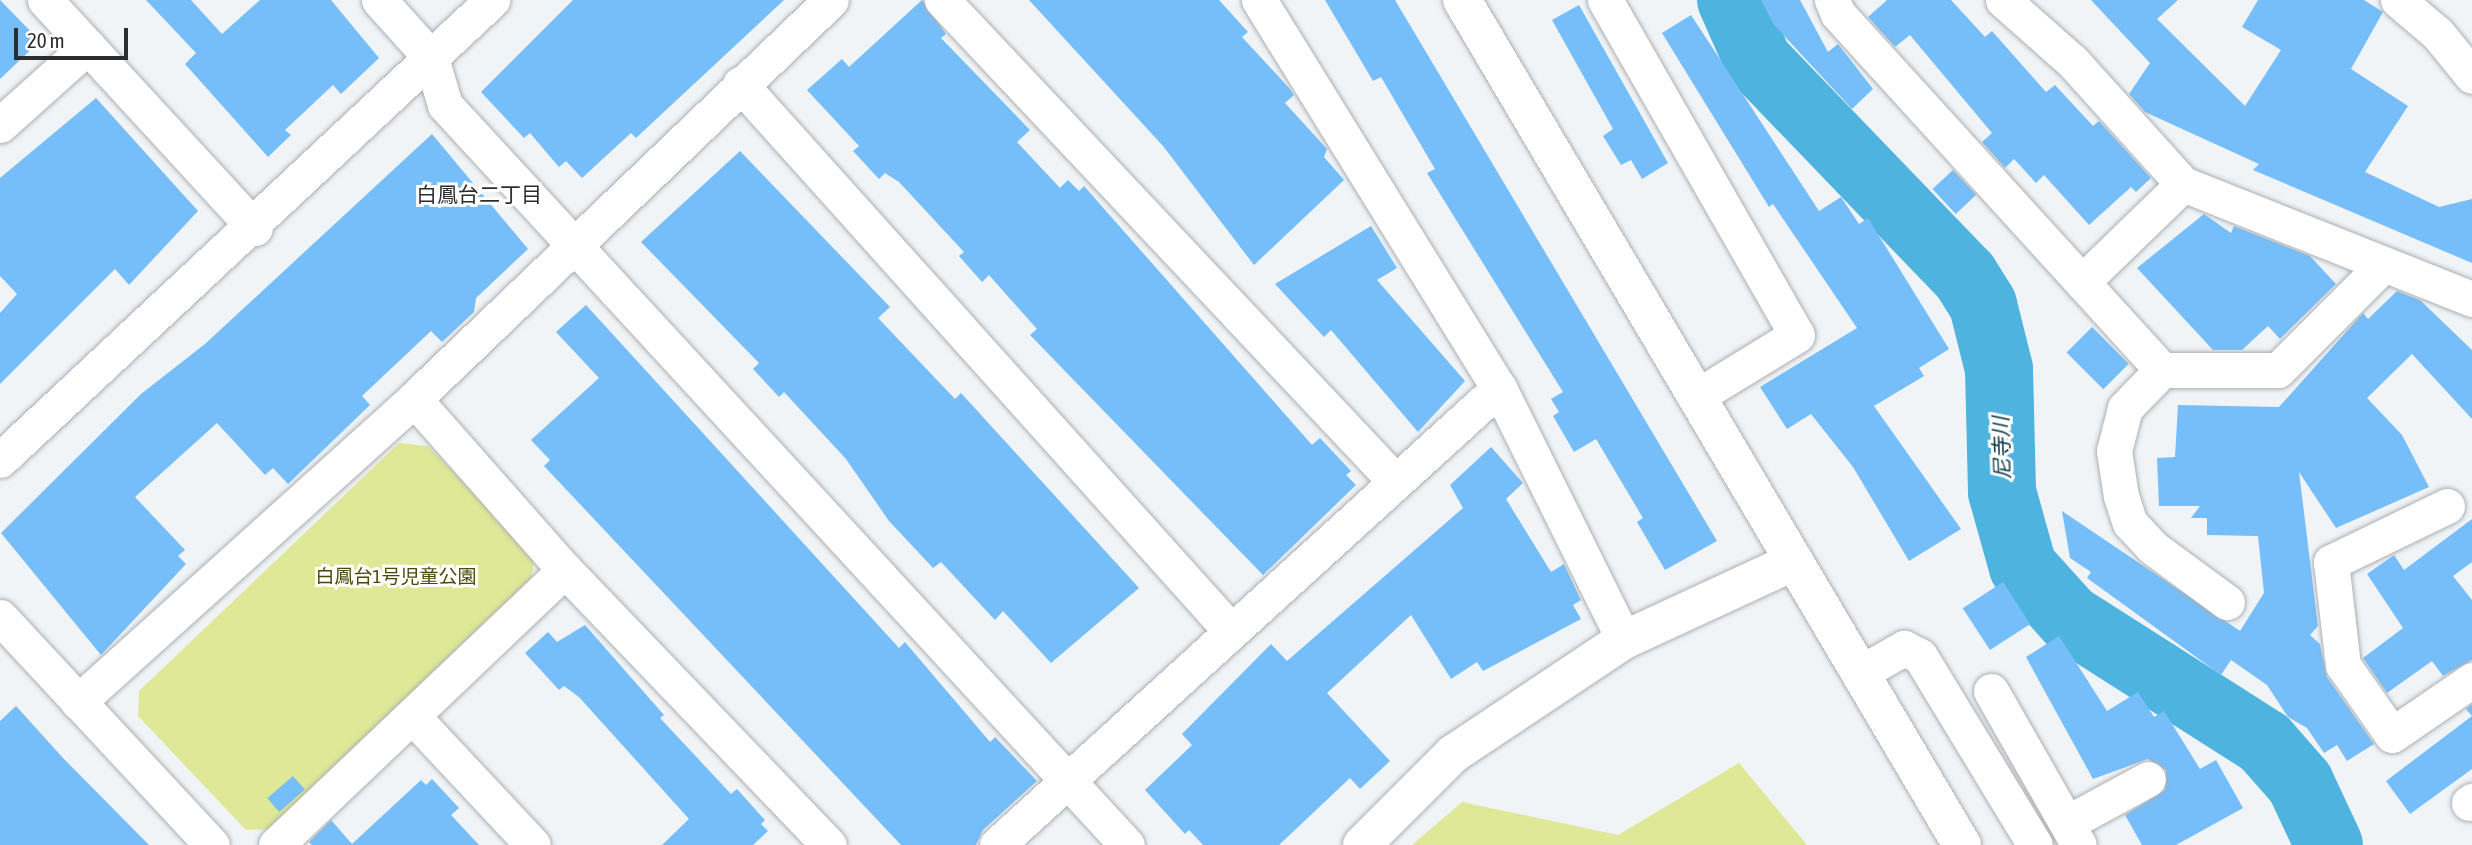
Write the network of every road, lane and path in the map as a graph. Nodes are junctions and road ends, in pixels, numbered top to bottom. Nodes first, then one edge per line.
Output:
1 (45, 0) edge
2 (379, 0) edge
3 (492, 0) edge
4 (831, 0) edge
5 (942, 0) edge
6 (1259, 0) edge
7 (1462, 0) edge
8 (1605, 0) edge
9 (1832, 0) edge
10 (2003, 0) edge
11 (2398, 0) edge
12 (88, 46) junction
13 (431, 58) junction
14 (2472, 76) edge
15 (740, 84) junction
16 (0, 125) edge
17 (2183, 184) junction
18 (255, 228) junction
19 (574, 241) junction
20 (2383, 265) junction
21 (2082, 282) junction
22 (2472, 299) edge
23 (2162, 370) junction
24 (1499, 387) junction
25 (1696, 397) junction
26 (414, 399) junction
27 (0, 460) edge
28 (1393, 480) junction
29 (2447, 506) dead end
30 (1793, 562) junction
31 (565, 570) junction
32 (2227, 602) dead end
33 (0, 617) edge
34 (1230, 629) junction
35 (1624, 640) junction
36 (1860, 673) junction
37 (2472, 680) edge
38 (1991, 691) dead end
39 (78, 702) junction
40 (414, 718) junction
41 (1065, 779) junction
42 (2148, 779) dead end
43 (2073, 834) edge
44 (212, 845) edge
45 (276, 845) edge
46 (533, 845) edge
47 (829, 845) edge
48 (997, 845) edge
49 (1127, 845) edge
50 (1362, 845) edge
51 (1962, 845) edge
52 (2035, 845) edge

1 - 12 street
2 - 13 street
3 - 13 street
4 - 15 street
5 - 28 street
6 - 24 street
7 - 25 street
8 - 25 street
9 - 21 street
10 - 17 street
11 - 14 street
12 - 16 street
12 - 18 street
13 - 18 street
13 - 19 street
15 - 19 street
15 - 34 street
17 - 20 street
17 - 21 street
18 - 27 street
19 - 26 street
19 - 41 street
20 - 22 street
20 - 23 street
21 - 23 street
23 - 32 street
24 - 28 street
24 - 35 street
25 - 30 street
26 - 31 street
26 - 39 street
28 - 34 street
29 - 37 street
30 - 35 street
30 - 36 street
31 - 40 street
31 - 47 street
33 - 39 street
34 - 41 street
35 - 50 street
36 - 51 street
36 - 52 street
38 - 43 street
39 - 44 street
40 - 45 street
40 - 46 street
41 - 48 street
41 - 49 street
42 - 43 street

